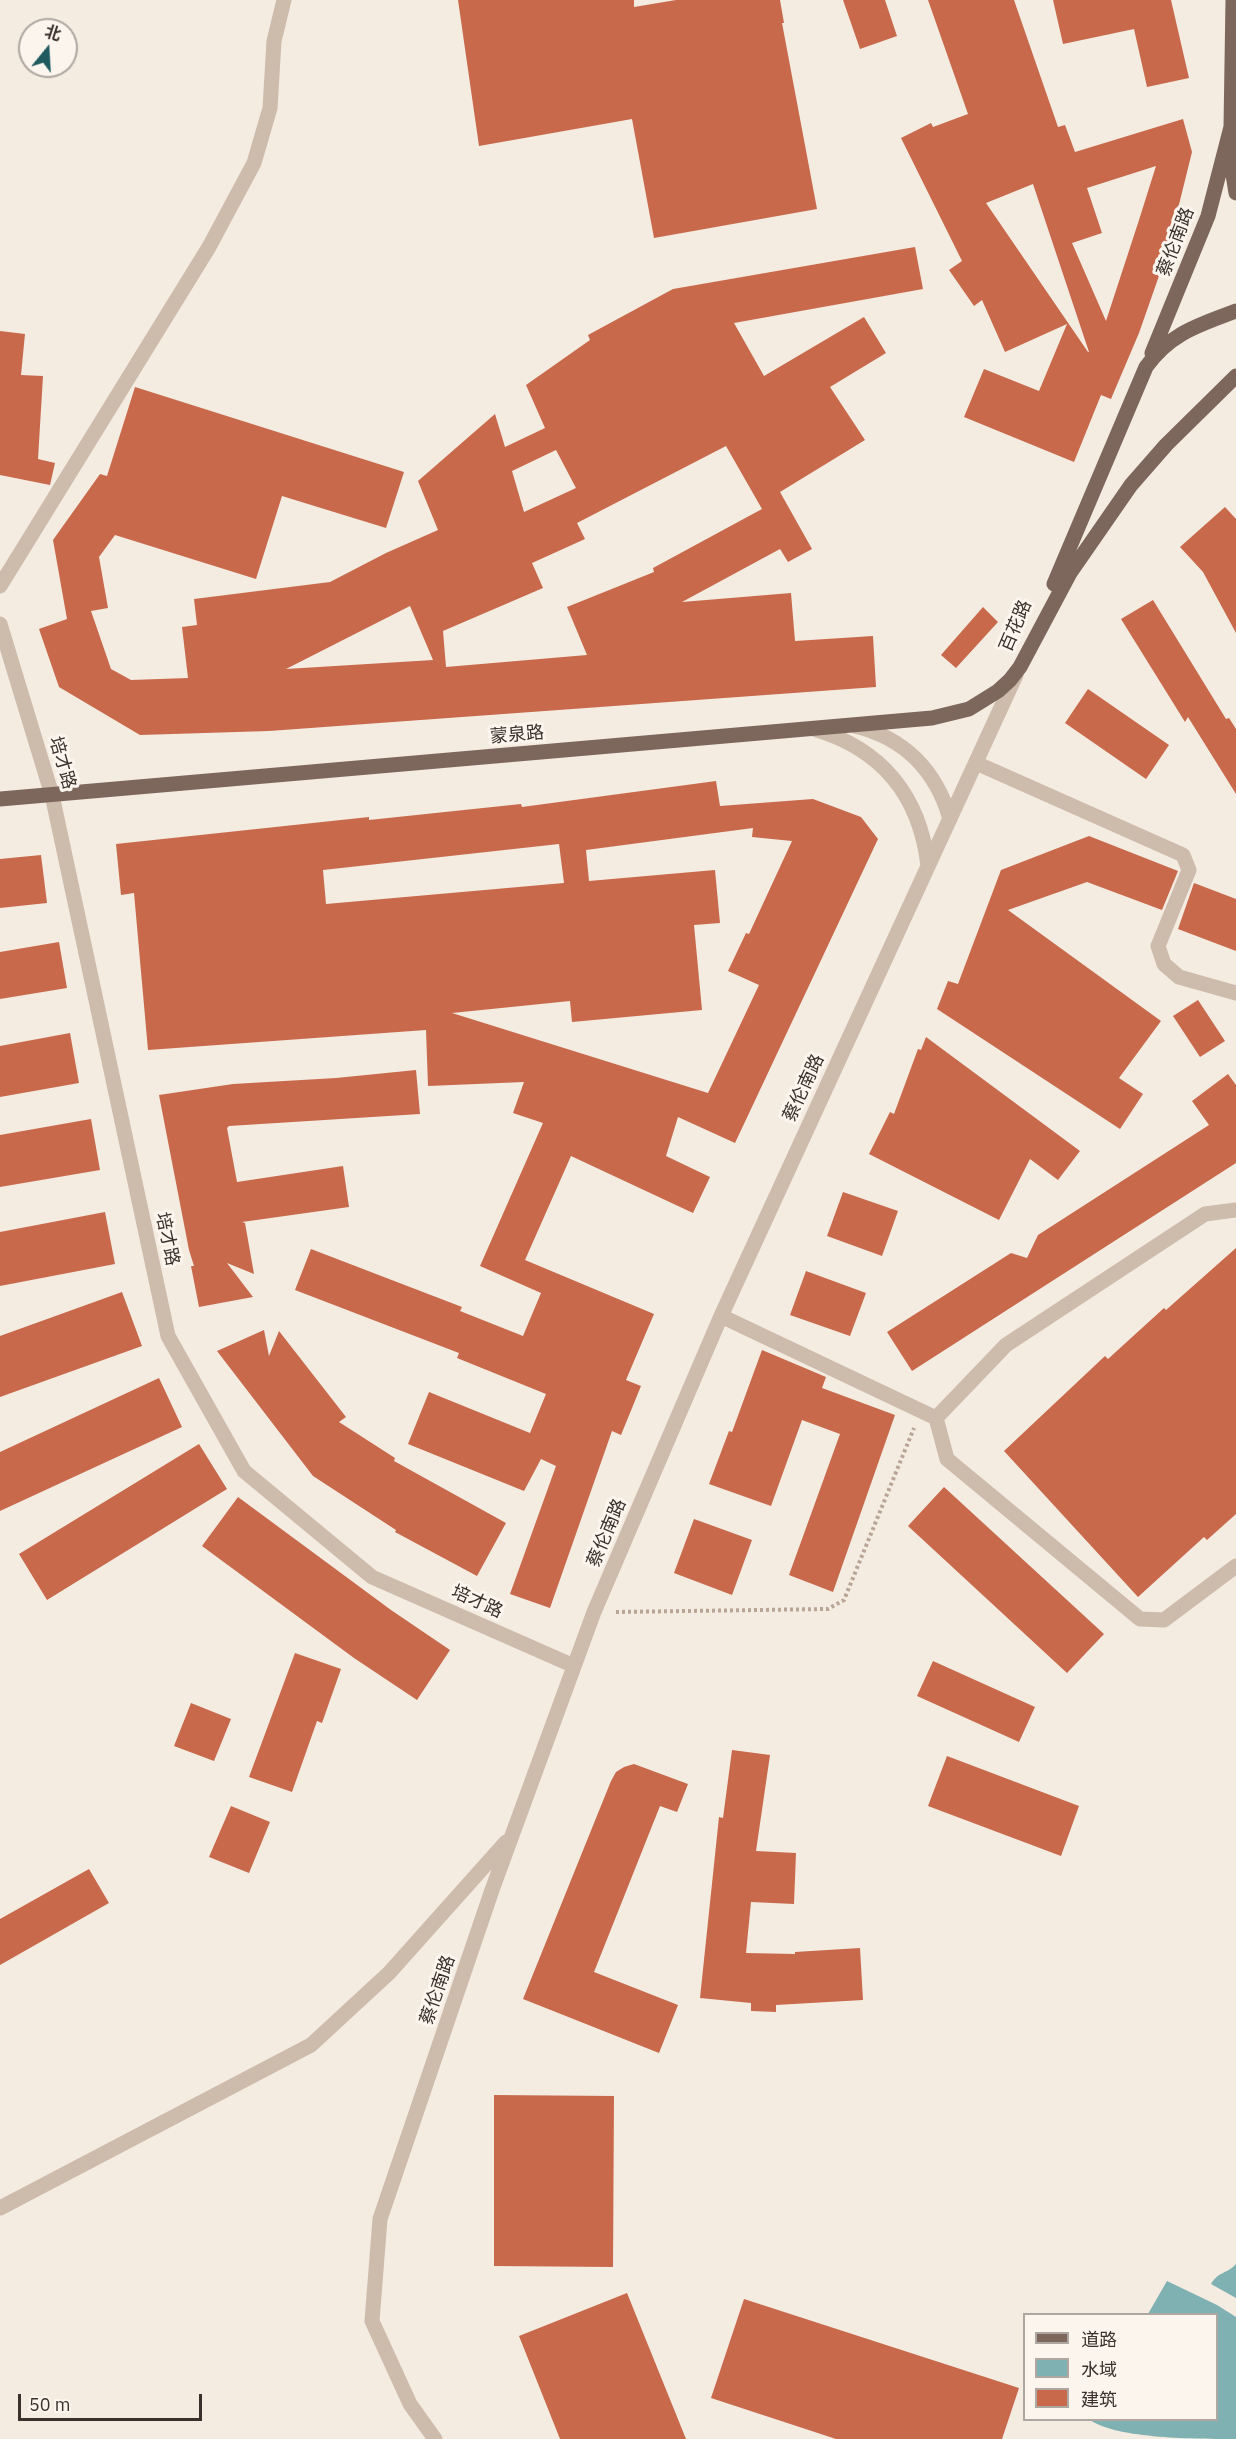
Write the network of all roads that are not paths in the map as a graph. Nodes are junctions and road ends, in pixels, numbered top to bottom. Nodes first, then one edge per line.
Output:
1 (284, 0) edge
2 (1233, 0) edge
3 (1231, 127) junction
4 (1236, 193) edge
5 (1236, 311) edge
6 (1146, 367) junction
7 (1236, 376) edge
8 (0, 586) edge
9 (0, 624) edge
10 (1020, 667) junction
11 (853, 725) junction
12 (814, 729) junction
13 (976, 763) junction
14 (52, 795) junction
15 (0, 799) edge
16 (950, 819) junction
17 (928, 866) junction
18 (1236, 993) edge
19 (1236, 1210) edge
20 (721, 1316) junction
21 (936, 1418) junction
22 (1236, 1567) edge
23 (574, 1666) junction
24 (511, 1837) junction
25 (0, 2208) edge
26 (435, 2439) edge

1 - 8 street
2 - 3 main road, 蔡伦南路
3 - 4 main road, 蔡伦南路
3 - 6 main road, 蔡伦南路
5 - 6 main road, 百花路
6 - 10 main road, 百花路
7 - 10 main road, 百花路
9 - 14 street, 培才路
10 - 11 main road, 蒙泉路
10 - 13 street, 蔡伦南路
11 - 12 main road, 蒙泉路
11 - 16 street
12 - 14 main road, 蒙泉路
12 - 17 street
13 - 16 street, 蔡伦南路
13 - 18 street
14 - 15 main road, 蒙泉路
14 - 23 street, 培才路
16 - 17 street, 蔡伦南路
17 - 20 street, 蔡伦南路
19 - 21 street
20 - 21 street
20 - 23 street, 蔡伦南路
21 - 22 street
23 - 24 street, 蔡伦南路
24 - 25 street
24 - 26 street, 蔡伦南路

